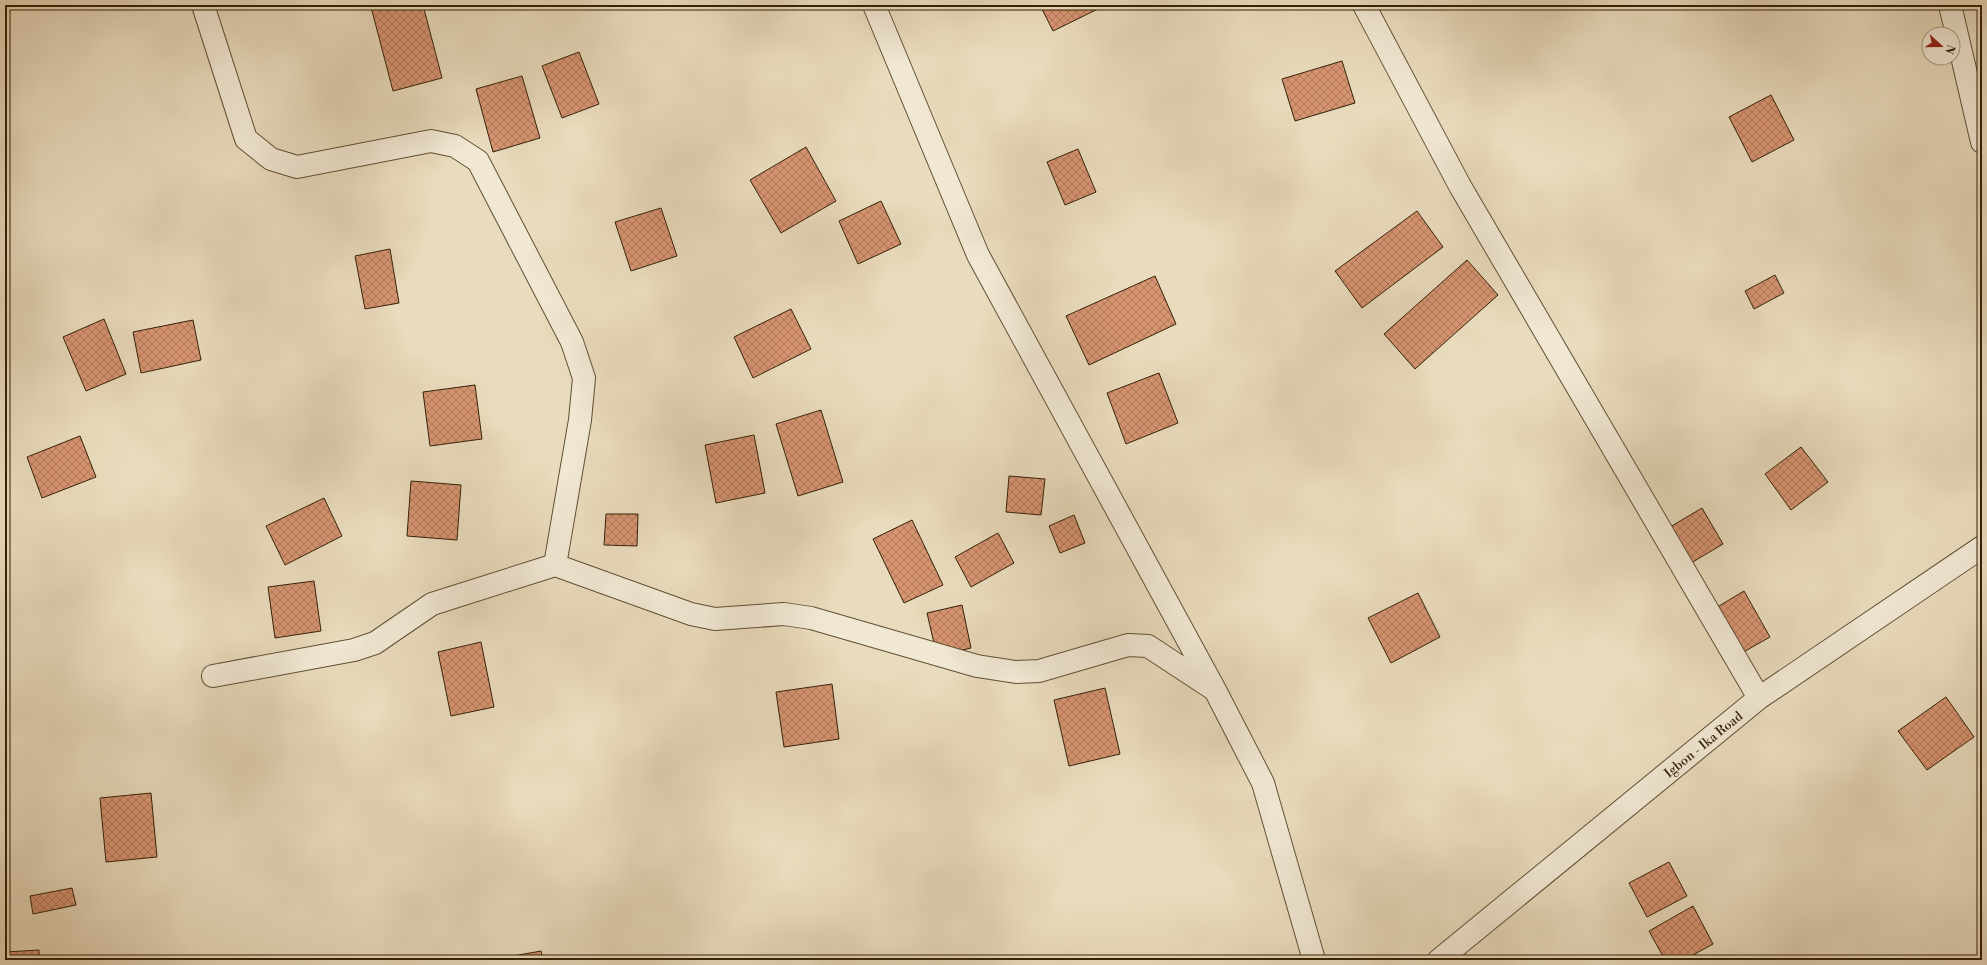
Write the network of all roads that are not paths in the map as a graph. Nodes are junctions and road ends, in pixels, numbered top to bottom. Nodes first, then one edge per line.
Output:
1 (203, 5) edge
2 (874, 5) edge
3 (1364, 5) edge
4 (1950, 5) edge
5 (1982, 142) edge
6 (1982, 547) edge
7 (555, 565) junction
8 (213, 676) dead end
9 (1215, 690) junction
10 (1759, 698) junction
11 (1314, 960) edge
12 (1439, 960) edge

1 - 7 street
2 - 9 street
3 - 10 street
4 - 5 street
6 - 10 street, Igbon - Ika Road
7 - 8 street
7 - 9 street
9 - 11 street
10 - 12 street, Igbon - Ika Road

